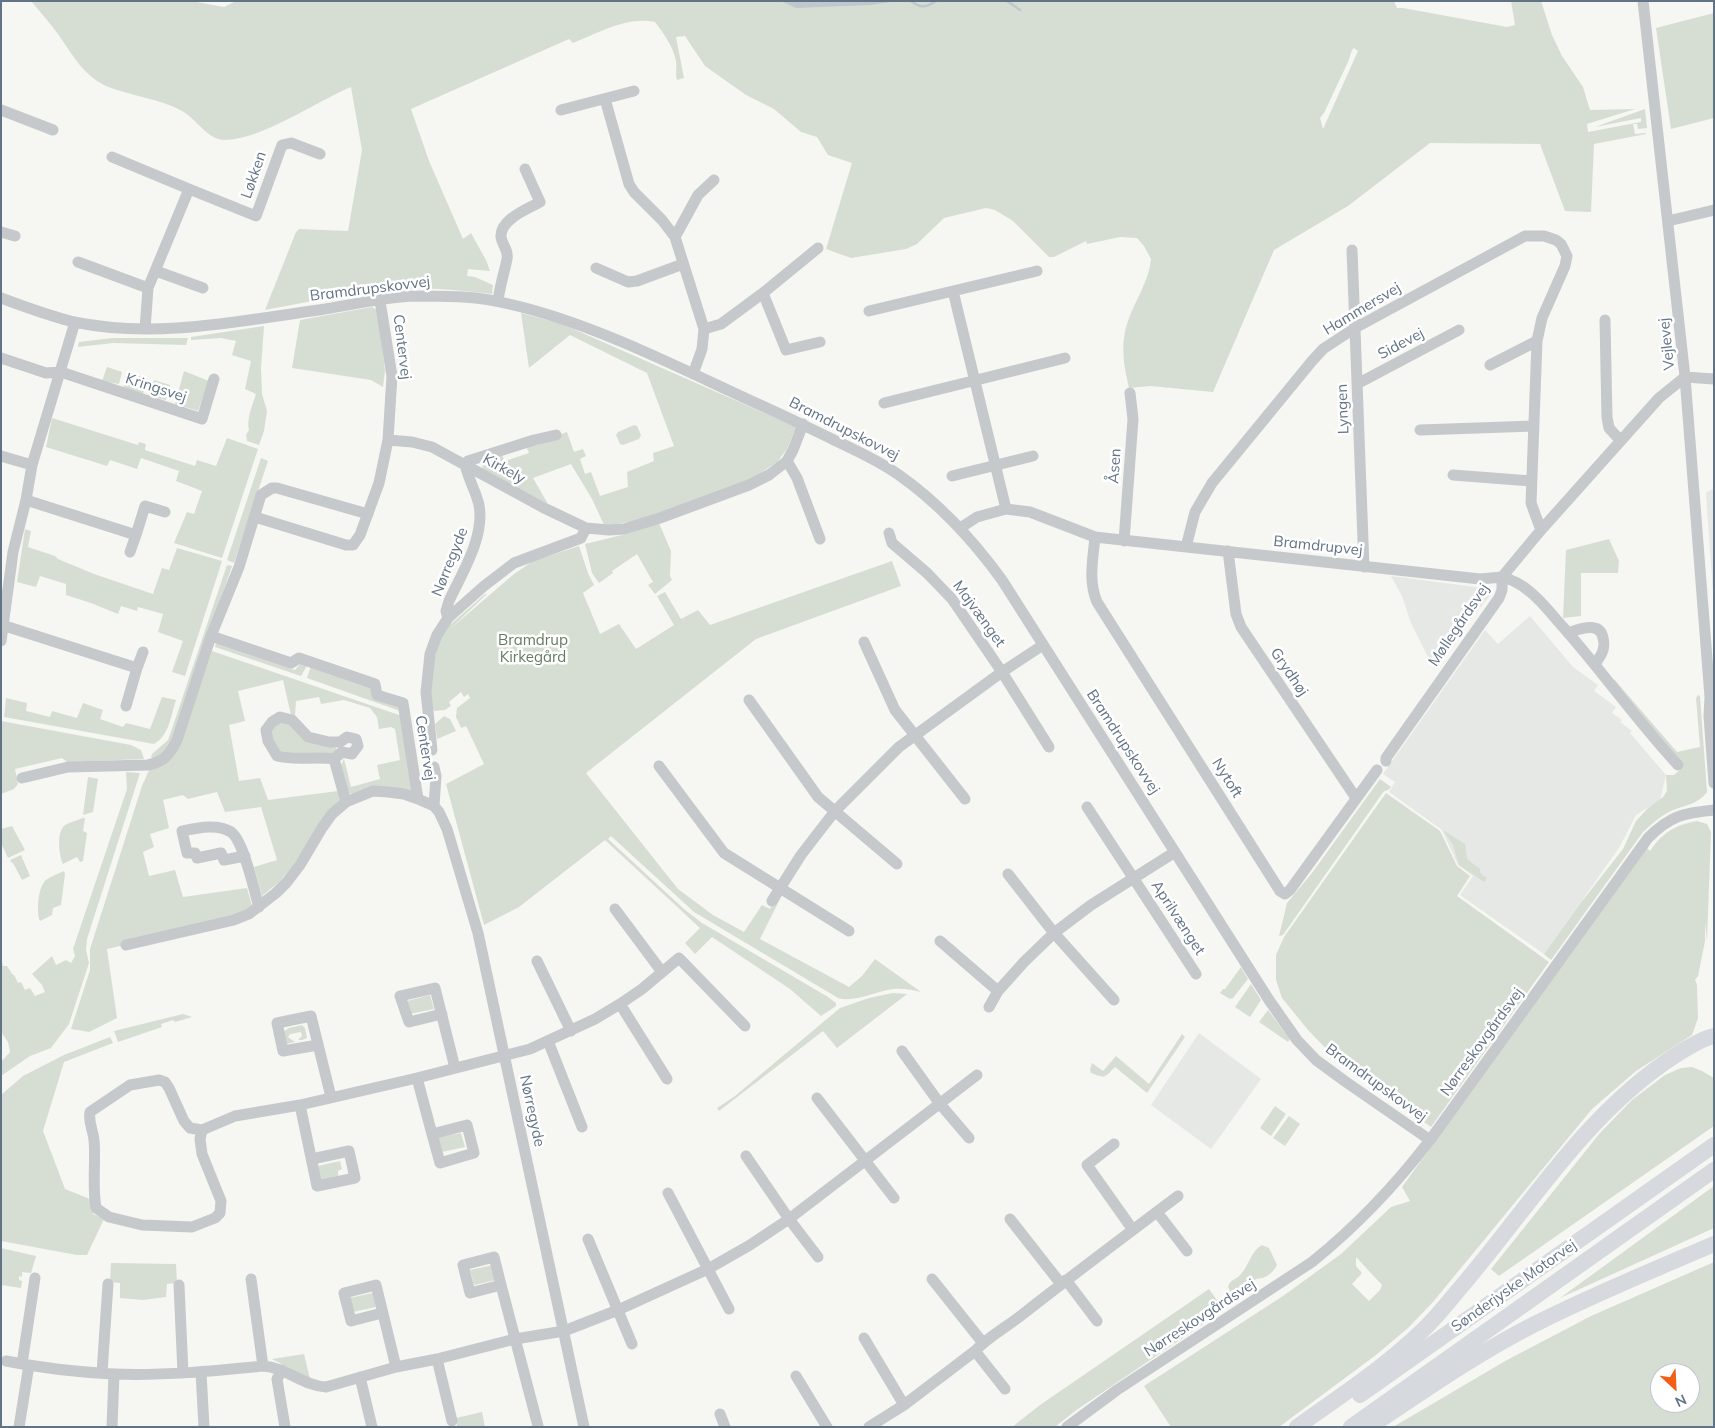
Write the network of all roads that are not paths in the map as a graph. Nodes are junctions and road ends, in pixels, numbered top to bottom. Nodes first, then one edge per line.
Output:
1 (1643, 1) edge
2 (634, 91) dead end
3 (605, 99) junction
4 (1, 110) edge
5 (561, 110) dead end
6 (53, 130) dead end
7 (320, 154) dead end
8 (112, 158) dead end
9 (525, 168) dead end
10 (714, 180) dead end
11 (189, 188) junction
12 (1714, 210) edge
13 (1668, 221) junction
14 (1, 232) edge
15 (15, 236) dead end
16 (675, 238) junction
17 (818, 248) dead end
18 (1352, 250) dead end
19 (78, 262) dead end
20 (683, 264) junction
21 (596, 268) dead end
22 (1037, 270) dead end
23 (156, 271) junction
24 (148, 288) junction
25 (204, 288) dead end
26 (953, 291) junction
27 (763, 293) junction
28 (1, 298) edge
29 (380, 301) junction
30 (498, 301) junction
31 (869, 311) dead end
32 (1605, 320) dead end
33 (76, 322) junction
34 (1355, 328) junction
35 (145, 329) junction
36 (704, 329) junction
37 (1459, 330) dead end
38 (1536, 340) junction
39 (820, 342) dead end
40 (1, 358) edge
41 (1065, 358) dead end
42 (1490, 365) dead end
43 (61, 372) junction
44 (693, 374) junction
45 (1685, 377) junction
46 (214, 379) dead end
47 (1714, 379) edge
48 (975, 381) junction
49 (1358, 384) junction
50 (1130, 393) dead end
51 (884, 404) dead end
52 (803, 424) junction
53 (1534, 426) junction
54 (1420, 430) dead end
55 (556, 435) dead end
56 (388, 440) junction
57 (1620, 440) junction
58 (1, 456) edge
59 (1034, 456) dead end
60 (787, 461) junction
61 (465, 464) junction
62 (32, 465) junction
63 (995, 465) junction
64 (1453, 475) dead end
65 (952, 476) dead end
66 (1532, 481) junction
67 (26, 500) junction
68 (1006, 509) junction
69 (165, 512) dead end
70 (368, 514) junction
71 (255, 517) junction
72 (586, 528) junction
73 (960, 528) junction
74 (1541, 530) junction
75 (888, 533) dead end
76 (136, 535) junction
77 (1095, 538) junction
78 (820, 539) dead end
79 (1124, 541) junction
80 (1186, 548) junction
81 (7, 551) edge
82 (1228, 551) junction
83 (130, 552) dead end
84 (1364, 567) junction
85 (1502, 577) junction
86 (448, 618) junction
87 (2, 625) edge
88 (1568, 633) junction
89 (212, 636) junction
90 (1, 640) edge
91 (864, 642) dead end
92 (1044, 646) junction
93 (143, 652) dead end
94 (1595, 665) junction
95 (137, 668) junction
96 (1002, 672) junction
97 (1711, 684) edge
98 (1710, 697) junction
99 (749, 700) dead end
100 (126, 706) dead end
101 (1714, 710) edge
102 (914, 735) junction
103 (1048, 747) dead end
104 (432, 750) dead end
105 (338, 751) junction
106 (1386, 761) dead end
107 (1678, 765) dead end
108 (659, 766) dead end
109 (434, 767) dead end
110 (1377, 770) dead end
111 (22, 778) dead end
112 (1714, 783) edge
113 (1356, 798) junction
114 (418, 799) junction
115 (965, 799) dead end
116 (346, 802) junction
117 (434, 806) junction
118 (1087, 807) dead end
119 (1714, 810) edge
120 (835, 811) junction
121 (1175, 852) junction
122 (244, 856) junction
123 (897, 864) dead end
124 (1008, 874) dead end
125 (1134, 878) junction
126 (781, 887) junction
127 (772, 901) dead end
128 (259, 908) junction
129 (615, 909) dead end
130 (849, 931) dead end
131 (1054, 932) junction
132 (940, 942) dead end
133 (126, 945) dead end
134 (537, 961) dead end
135 (662, 972) junction
136 (1196, 974) dead end
137 (998, 991) junction
138 (1114, 1000) dead end
139 (620, 1004) junction
140 (990, 1007) dead end
141 (442, 1014) dead end
142 (745, 1026) dead end
143 (571, 1031) junction
144 (1714, 1036) edge
145 (548, 1041) junction
146 (318, 1045) dead end
147 (902, 1051) dead end
148 (505, 1056) junction
149 (456, 1068) junction
150 (977, 1075) dead end
151 (417, 1078) junction
152 (667, 1079) dead end
153 (330, 1097) junction
154 (817, 1098) dead end
155 (940, 1104) junction
156 (300, 1105) junction
157 (582, 1127) dead end
158 (202, 1130) junction
159 (432, 1134) dead end
160 (969, 1138) dead end
161 (1430, 1140) junction
162 (1114, 1144) dead end
163 (1714, 1145) edge
164 (746, 1156) dead end
165 (312, 1159) dead end
166 (866, 1162) junction
167 (1714, 1170) edge
168 (668, 1194) dead end
169 (1178, 1196) dead end
170 (894, 1198) dead end
171 (1157, 1212) junction
172 (789, 1219) junction
173 (1010, 1219) dead end
174 (1133, 1230) junction
175 (588, 1239) dead end
176 (1714, 1244) edge
177 (1187, 1251) dead end
178 (818, 1258) dead end
179 (708, 1269) junction
180 (35, 1278) dead end
181 (251, 1279) dead end
182 (932, 1279) dead end
183 (1063, 1282) junction
184 (108, 1284) dead end
185 (179, 1285) dead end
186 (501, 1285) dead end
187 (618, 1310) junction
188 (729, 1310) dead end
189 (382, 1313) dead end
190 (1097, 1321) dead end
191 (564, 1331) junction
192 (864, 1338) dead end
193 (515, 1339) junction
194 (632, 1344) dead end
195 (979, 1347) junction
196 (437, 1359) junction
197 (6, 1361) dead end
198 (25, 1365) junction
199 (263, 1366) junction
200 (396, 1368) junction
201 (282, 1370) junction
202 (183, 1372) junction
203 (201, 1372) junction
204 (108, 1373) junction
205 (796, 1376) dead end
206 (360, 1378) junction
207 (1005, 1388) dead end
208 (904, 1405) junction
209 (720, 1414) dead end
210 (452, 1421) dead end
211 (885, 1423) edge
212 (538, 1426) edge
213 (19, 1427) edge
214 (112, 1427) edge
215 (204, 1427) edge
216 (285, 1427) edge
217 (372, 1427) edge
218 (584, 1427) edge
219 (725, 1427) edge
220 (827, 1427) edge
221 (869, 1427) edge
222 (1066, 1427) edge
223 (1297, 1427) edge
224 (1315, 1427) edge
225 (1351, 1427) edge
226 (1369, 1427) edge

1 - 13 street, Vejlevej
2 - 3 street
3 - 5 street
3 - 16 street
4 - 6 street
7 - 11 street, Løkken
8 - 11 street, Løkken
9 - 30 street
10 - 16 street
11 - 23 street
12 - 13 street
13 - 45 street, Vejlevej
14 - 15 street
16 - 20 street
17 - 27 street
18 - 34 street, Lyngen
19 - 24 street
20 - 21 street
20 - 36 street
22 - 26 street
23 - 24 street
23 - 25 street
24 - 35 street
26 - 31 street
26 - 48 street
27 - 36 street
27 - 39 street
28 - 33 street, Bramdrupskovvej
29 - 30 street, Bramdrupskovvej
29 - 35 street, Bramdrupskovvej
29 - 56 street, Centervej
30 - 44 street, Bramdrupskovvej
32 - 57 street
33 - 35 street, Bramdrupskovvej
33 - 43 street
34 - 38 street, Hammersvej
34 - 49 street, Lyngen
34 - 80 street, Hammersvej
36 - 44 street
37 - 49 street, Sidevej
38 - 42 street
38 - 53 street
40 - 43 street, Kringsvej
41 - 48 street
43 - 46 street, Kringsvej
43 - 62 street
44 - 52 street, Bramdrupskovvej
45 - 47 street
45 - 57 street
45 - 97 street, Vejlevej
48 - 51 street
48 - 63 street
49 - 84 street, Lyngen
50 - 79 street, Åsen
52 - 60 street, Kirkely
52 - 73 street, Bramdrupskovvej
53 - 54 street
53 - 66 street
55 - 61 street, Kirkely
56 - 61 street
56 - 70 street, Centervej
57 - 74 street
58 - 62 street
59 - 63 street
60 - 72 street, Kirkely
60 - 78 street
61 - 72 street, Kirkely
61 - 86 street, Nørregyde
62 - 67 street
63 - 65 street
63 - 68 street
64 - 66 street
66 - 74 street
67 - 76 street
67 - 81 street
68 - 73 street, Bramdrupvej
68 - 77 street, Bramdrupvej
69 - 76 street
70 - 71 street
70 - 71 street, Centervej
71 - 89 street
72 - 86 street
73 - 92 street, Bramdrupskovvej
74 - 85 street
75 - 96 street, Majvænget
76 - 83 street
77 - 79 street, Bramdrupvej
77 - 113 street, Nytoft
79 - 80 street, Bramdrupvej
80 - 82 street, Bramdrupvej
81 - 87 street
82 - 84 street, Bramdrupvej
82 - 113 street, Grydhøj
84 - 85 street, Bramdrupvej
85 - 88 street, Møllegårdsvej
85 - 106 street, Møllegårdsvej
86 - 104 street, Nørregyde
87 - 90 street
87 - 95 street
88 - 94 street, Møllegårdsvej
88 - 94 street
89 - 111 street
89 - 114 street, Centervej
91 - 102 street
92 - 96 street, Majvænget
92 - 121 street, Bramdrupskovvej
93 - 95 street
94 - 107 street, Møllegårdsvej
95 - 100 street
96 - 102 street, Majvænget
96 - 103 street, Majvænget
97 - 98 street, Vejlevej
98 - 101 street, Vejlevej
98 - 112 street, Vejlevej
99 - 120 street
102 - 115 street
102 - 120 street, Majvænget
105 - 105 street
105 - 116 street
108 - 126 street
109 - 117 street
110 - 113 street, Nytoft
114 - 116 street
114 - 117 street
116 - 128 street
117 - 148 street, Nørregyde
118 - 125 street, Aprilvænget
119 - 161 street, Nørreskovgårdsvej
120 - 123 street
120 - 126 street, Majvænget
121 - 125 street, Aprilvænget
121 - 161 street, Bramdrupskovvej
122 - 122 street
122 - 128 street
124 - 131 street
125 - 131 street, Aprilvænget
125 - 136 street, Aprilvænget
126 - 127 street, Majvænget
126 - 130 street
128 - 133 street
129 - 135 street
131 - 137 street, Aprilvænget
131 - 138 street
132 - 137 street
134 - 143 street
135 - 139 street
135 - 142 street
137 - 140 street, Aprilvænget
139 - 143 street
139 - 152 street
141 - 149 street
143 - 145 street
144 - 223 highway
145 - 148 street
145 - 157 street
146 - 153 street
147 - 155 street
148 - 149 street
148 - 191 street, Nørregyde
149 - 151 street
150 - 155 street
151 - 153 street
151 - 159 street
153 - 156 street
154 - 166 street
155 - 160 street
155 - 166 street
156 - 158 street
156 - 165 street
158 - 158 street
161 - 222 street, Nørreskovgårdsvej
162 - 174 street
163 - 224 highway, Sønderjyske Motorvej
164 - 172 street
166 - 170 street
166 - 172 street
167 - 225 highway, Sønderjyske Motorvej
168 - 179 street
169 - 171 street
171 - 174 street
171 - 177 street
172 - 178 street
172 - 179 street
173 - 183 street
174 - 183 street
175 - 187 street
176 - 226 highway
179 - 187 street
179 - 188 street
180 - 198 street
181 - 199 street
182 - 195 street
183 - 190 street
183 - 195 street
184 - 204 street
185 - 202 street
186 - 193 street
187 - 191 street
187 - 194 street
189 - 200 street
191 - 193 street
191 - 218 street, Nørregyde
192 - 208 street
193 - 196 street
193 - 212 street
195 - 207 street
195 - 208 street
196 - 200 street
196 - 210 street
197 - 198 street
198 - 204 street
198 - 213 street
199 - 201 street
199 - 203 street
200 - 206 street
201 - 206 street
201 - 216 street
202 - 203 street
202 - 204 street
203 - 215 street
204 - 214 street
205 - 220 street
206 - 217 street
208 - 211 street
209 - 219 street
211 - 221 street

